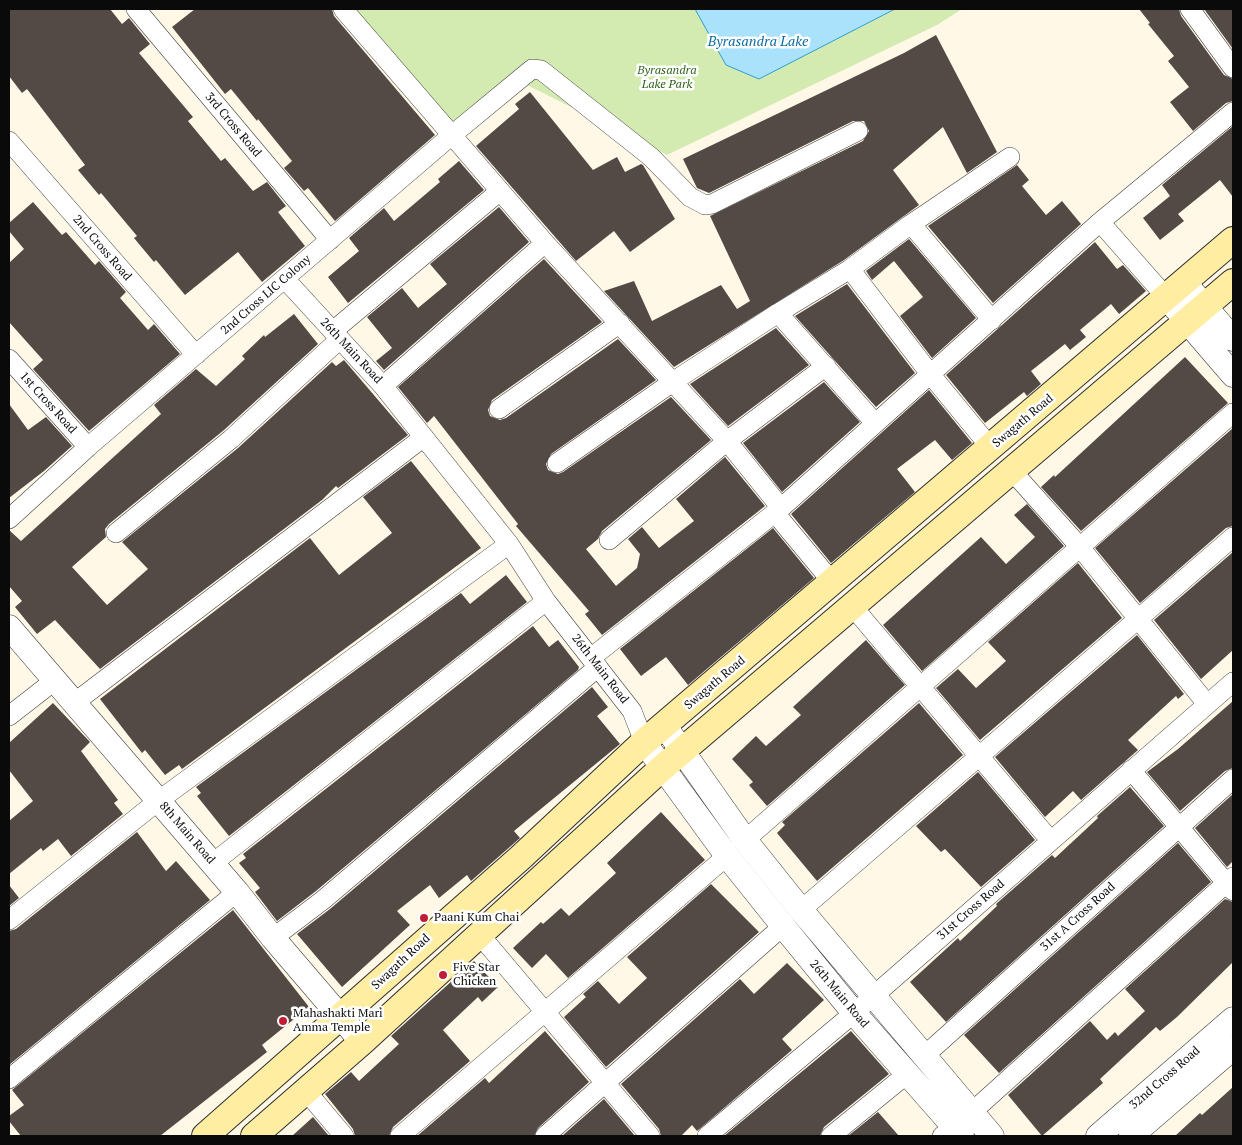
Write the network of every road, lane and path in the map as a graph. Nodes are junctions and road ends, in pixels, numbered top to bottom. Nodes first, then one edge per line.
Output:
1 (136, 9) edge
2 (343, 9) edge
3 (1190, 9) edge
4 (1233, 68) edge
5 (1233, 112) edge
6 (858, 131) dead end
7 (452, 135) junction
8 (9, 141) edge
9 (1010, 156) dead end
10 (500, 191) junction
11 (1100, 222) junction
12 (911, 224) junction
13 (330, 240) junction
14 (1233, 240) edge
15 (546, 243) junction
16 (850, 269) junction
17 (285, 278) junction
18 (1233, 282) edge
19 (1175, 289) junction
20 (778, 313) junction
21 (1195, 313) junction
22 (992, 320) junction
23 (620, 323) junction
24 (336, 335) junction
25 (1233, 340) edge
26 (196, 356) junction
27 (9, 359) edge
28 (826, 366) junction
29 (931, 375) junction
30 (1233, 375) edge
31 (674, 381) junction
32 (383, 386) junction
33 (499, 409) dead end
34 (1233, 413) edge
35 (875, 423) junction
36 (424, 437) junction
37 (727, 441) junction
38 (88, 448) junction
39 (991, 448) junction
40 (557, 464) dead end
41 (1012, 471) junction
42 (778, 510) junction
43 (9, 519) edge
44 (116, 533) dead end
45 (1233, 537) edge
46 (609, 540) dead end
47 (508, 544) junction
48 (1079, 546) junction
49 (833, 582) junction
50 (546, 601) junction
51 (853, 607) junction
52 (1138, 620) junction
53 (9, 627) edge
54 (595, 662) junction
55 (54, 681) junction
56 (1233, 682) edge
57 (921, 688) junction
58 (74, 703) junction
59 (1208, 704) junction
60 (632, 711) junction
61 (9, 716) edge
62 (664, 725) junction
63 (644, 742) junction
64 (682, 751) junction
65 (979, 756) junction
66 (662, 768) junction
67 (1131, 770) junction
68 (1233, 779) edge
69 (158, 801) junction
70 (1178, 826) junction
71 (745, 840) junction
72 (1050, 840) junction
73 (727, 856) junction
74 (213, 863) junction
75 (1231, 884) edge
76 (237, 892) junction
77 (801, 910) junction
78 (9, 920) edge
79 (783, 926) junction
80 (479, 934) junction
81 (273, 938) junction
82 (872, 997) junction
83 (544, 1012) junction
84 (854, 1013) junction
85 (341, 1018) junction
86 (1233, 1019) edge
87 (362, 1042) junction
88 (1233, 1048) edge
89 (924, 1057) junction
90 (907, 1074) junction
91 (9, 1079) edge
92 (607, 1083) junction
93 (306, 1092) junction
94 (972, 1112) junction
95 (952, 1133) edge
96 (205, 1136) edge
97 (254, 1136) edge
98 (344, 1136) edge
99 (400, 1136) edge
100 (545, 1136) edge
101 (650, 1136) edge
102 (707, 1136) edge
103 (831, 1136) edge
104 (992, 1136) edge
105 (1098, 1136) edge
106 (1131, 1136) edge

1 - 13 street, 3rd Cross Road
2 - 7 street
3 - 4 street
5 - 11 street
6 - 7 street, 2nd Cross LIC Colony
7 - 10 street
7 - 13 street, 2nd Cross LIC Colony
8 - 26 street, 2nd Cross Road
9 - 12 street
10 - 15 street
10 - 24 street
11 - 19 street
11 - 22 street
12 - 16 street
12 - 22 street
13 - 17 street, 2nd Cross LIC Colony
14 - 19 main road, Swagath Road
15 - 23 street
15 - 32 street
16 - 20 street
16 - 29 street
17 - 24 street, 26th Main Road
17 - 26 street, 2nd Cross LIC Colony
18 - 21 main road
19 - 21 street
19 - 39 main road, Swagath Road
20 - 28 street
20 - 31 street
21 - 25 street
21 - 30 street
21 - 41 main road
22 - 29 street
23 - 31 street
23 - 33 street
24 - 32 street, 26th Main Road
24 - 44 street
26 - 38 street, 2nd Cross LIC Colony
27 - 38 street, 1st Cross Road
28 - 35 street
28 - 37 street
29 - 35 street
29 - 39 street
31 - 37 street
31 - 40 street
32 - 36 street, 26th Main Road
34 - 48 street
35 - 42 street
36 - 47 street, 26th Main Road
36 - 58 street
37 - 42 street
37 - 46 street
38 - 43 street, 2nd Cross LIC Colony
39 - 49 main road, Swagath Road
41 - 48 street
41 - 51 main road
42 - 49 street
42 - 54 street
45 - 52 street
47 - 50 street, 26th Main Road
47 - 69 street
48 - 52 street
48 - 57 street
49 - 62 main road, Swagath Road
50 - 54 street, 26th Main Road
50 - 74 street
51 - 57 street
51 - 64 main road
52 - 59 street
52 - 65 street
53 - 55 street, 8th Main Road
54 - 60 street, 26th Main Road
54 - 81 street
55 - 58 street, 8th Main Road
55 - 61 street
56 - 59 street, 31st Cross Road
57 - 65 street
57 - 71 street
58 - 69 street, 8th Main Road
59 - 67 street, 31st Cross Road
60 - 62 street
60 - 63 street, 26th Main Road
62 - 63 main road, Swagath Road
62 - 64 street, 26th Main Road
63 - 66 street, 26th Main Road
63 - 85 main road, Swagath Road
64 - 66 main road
64 - 71 street, 26th Main Road
65 - 72 street
65 - 77 street
66 - 73 street, 26th Main Road
66 - 80 main road
67 - 70 street
67 - 72 street, 31st Cross Road
68 - 70 street, 31st A Cross Road
69 - 74 street, 8th Main Road
69 - 78 street
70 - 75 street
70 - 89 street, 31st A Cross Road
71 - 77 street, 26th Main Road
72 - 82 street, 31st Cross Road
73 - 79 street, 26th Main Road
73 - 83 street
74 - 76 street, 8th Main Road
75 - 94 street
76 - 81 street, 8th Main Road
76 - 91 street
77 - 82 street, 26th Main Road
79 - 84 street, 26th Main Road
79 - 92 street
80 - 83 street
80 - 87 main road
81 - 85 street, 8th Main Road
82 - 84 street, 31st Cross Road
82 - 89 street, 26th Main Road
83 - 92 street
83 - 99 street
84 - 90 street, 26th Main Road
84 - 102 street, 31st Cross Road
85 - 87 street, 8th Main Road
85 - 96 main road, Swagath Road
86 - 105 street, 32nd Cross Road
87 - 93 main road
88 - 106 street, 32nd Cross Road
89 - 94 street, 26th Main Road
90 - 95 street, 26th Main Road
90 - 103 street
92 - 100 street
92 - 101 street
93 - 97 main road
93 - 98 street
94 - 104 street, 26th Main Road

